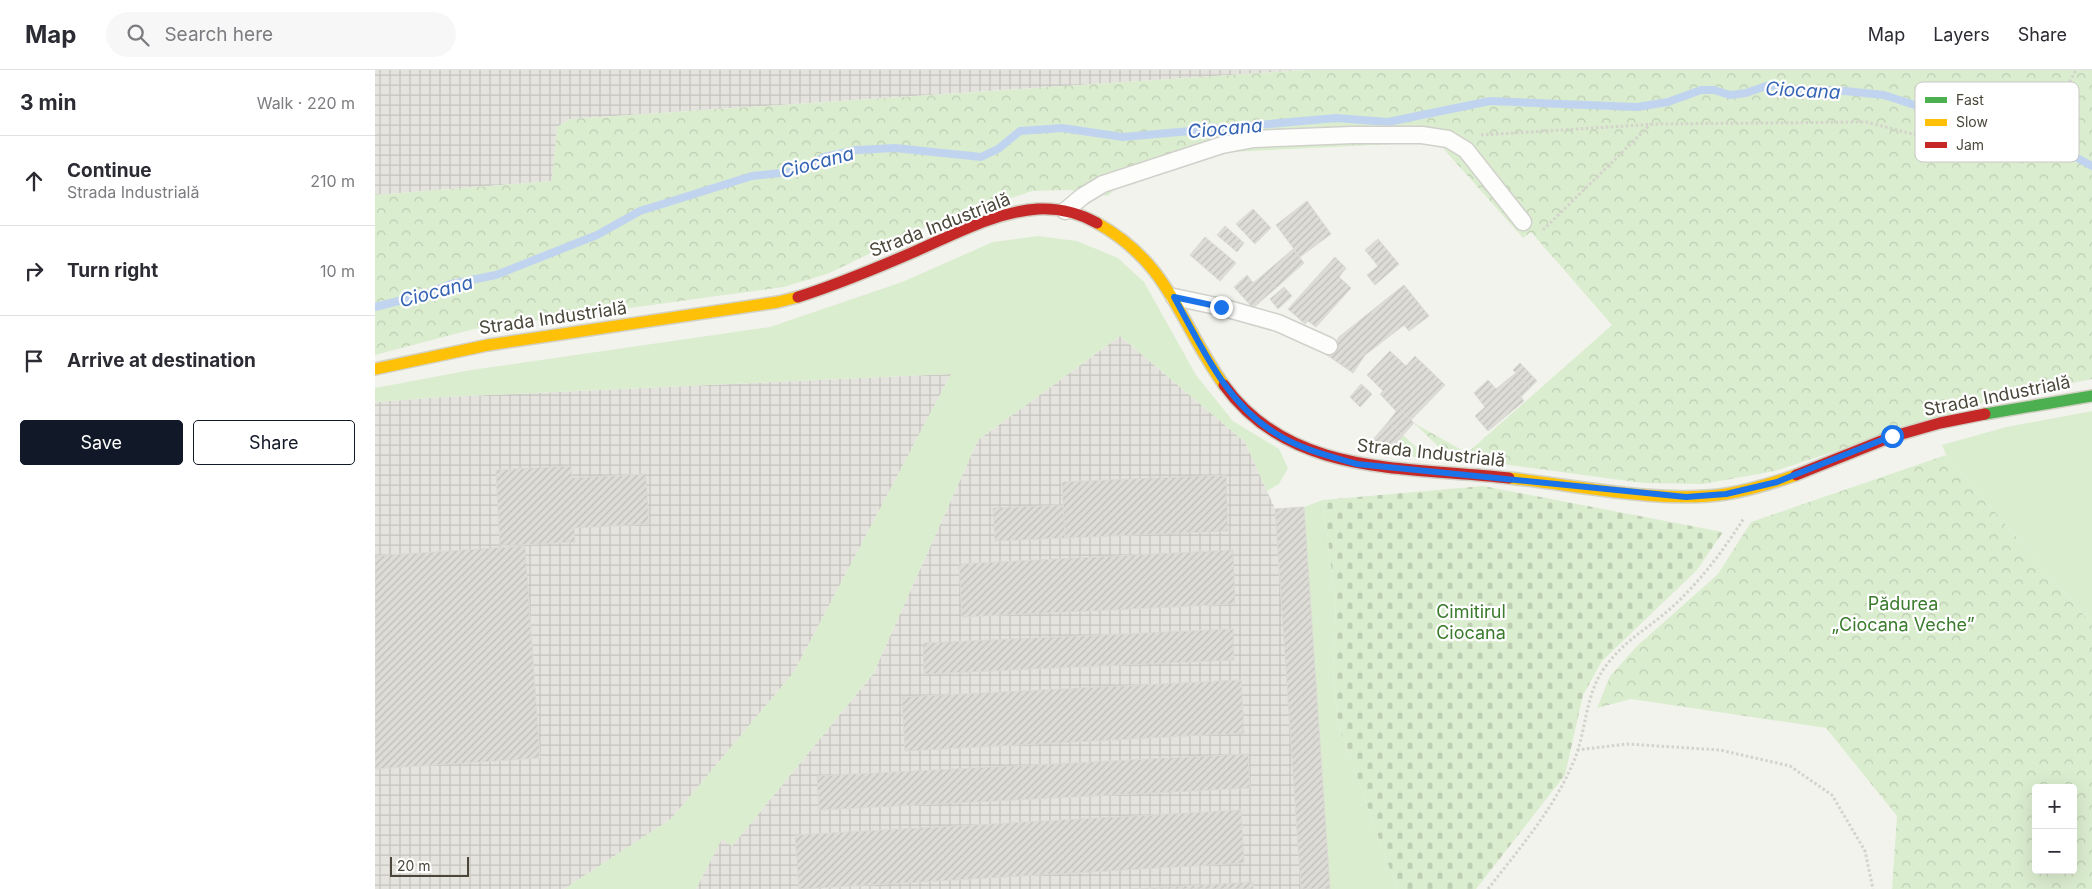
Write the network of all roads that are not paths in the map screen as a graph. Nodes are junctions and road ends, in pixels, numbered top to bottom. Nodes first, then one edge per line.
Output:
1 (1065, 211) junction
2 (1523, 222) road end
3 (1174, 297) junction
4 (1329, 346) dead end
5 (375, 369) edge
6 (2092, 396) edge

1 - 2 lane
1 - 3 street, Strada Industrială
1 - 5 street, Strada Industrială
3 - 4 lane
3 - 6 street, Strada Industrială

